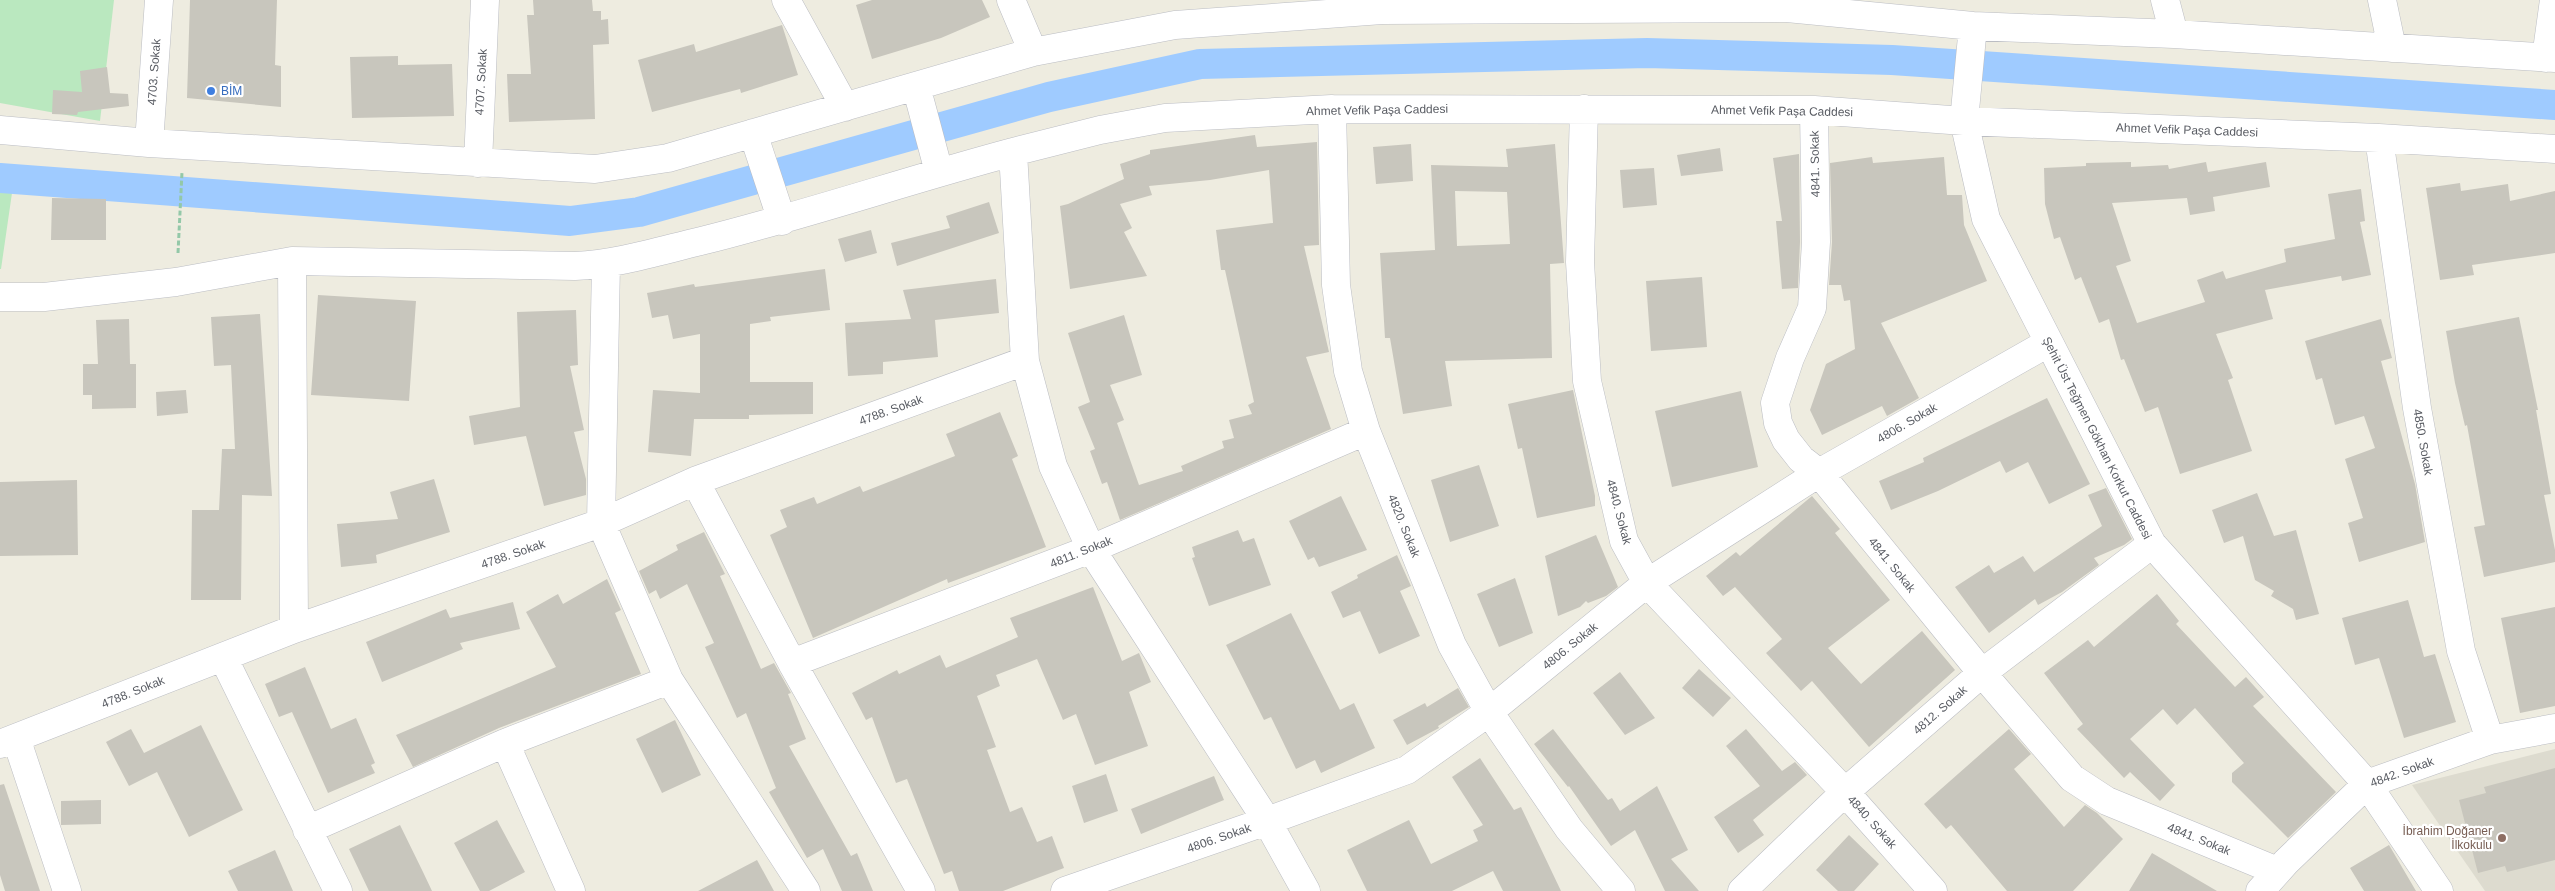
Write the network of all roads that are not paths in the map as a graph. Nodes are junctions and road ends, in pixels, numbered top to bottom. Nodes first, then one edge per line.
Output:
1 (159, 0) edge
2 (485, 0) edge
3 (786, 0) edge
4 (1011, 0) edge
5 (2165, 0) edge
6 (2382, 0) edge
7 (2554, 0) edge
8 (1788, 3) edge
9 (1381, 5) edge
10 (1972, 32) junction
11 (2174, 34) junction
12 (2392, 48) junction
13 (1034, 52) junction
14 (2551, 58) edge
15 (919, 98) junction
16 (845, 107) junction
17 (1332, 109) junction
18 (1584, 109) junction
19 (1814, 110) junction
20 (1964, 114) junction
21 (0, 130) edge
22 (753, 133) junction
23 (2379, 138) junction
24 (149, 143) junction
25 (2555, 149) edge
26 (1012, 152) junction
27 (935, 159) junction
28 (478, 163) junction
29 (782, 221) junction
30 (292, 261) junction
31 (606, 264) junction
32 (0, 297) edge
33 (2048, 343) junction
34 (1025, 361) junction
35 (1366, 431) junction
36 (1819, 473) junction
37 (694, 482) junction
38 (601, 523) junction
39 (2152, 544) junction
40 (1091, 549) junction
41 (1647, 583) junction
42 (294, 629) junction
43 (223, 657) junction
44 (792, 663) junction
45 (1982, 674) junction
46 (670, 680) junction
47 (1488, 712) junction
48 (2555, 728) edge
49 (2490, 740) junction
50 (8, 741) edge
51 (505, 743) junction
52 (2366, 784) junction
53 (1845, 792) junction
54 (1268, 822) junction
55 (307, 830) junction
56 (2268, 881) edge
57 (67, 891) edge
58 (338, 891) edge
59 (571, 891) edge
60 (806, 891) edge
61 (921, 891) edge
62 (1065, 891) edge
63 (1306, 891) edge
64 (1621, 891) edge
65 (1742, 891) edge
66 (1933, 891) edge
67 (2439, 891) edge

1 - 24 street, 4703. Sokak
2 - 28 street, 4707. Sokak
3 - 16 street
4 - 13 street
5 - 11 street
6 - 12 street
7 - 14 street
8 - 9 street
8 - 10 street
9 - 13 street
10 - 11 street
10 - 20 street, Şehit Üst Teğmen Gökhan Korkut Caddesi
11 - 12 street
12 - 14 street
13 - 15 street
15 - 16 street
15 - 27 street
16 - 22 street
17 - 18 street, Ahmet Vefik Paşa Caddesi
17 - 26 street, Ahmet Vefik Paşa Caddesi
17 - 35 street, 4820. Sokak
18 - 19 street, Ahmet Vefik Paşa Caddesi
18 - 41 street, 4840. Sokak
19 - 20 street, Ahmet Vefik Paşa Caddesi
19 - 36 street, 4841. Sokak
20 - 23 street, Ahmet Vefik Paşa Caddesi
20 - 33 street, Şehit Üst Teğmen Gökhan Korkut Caddesi
21 - 24 street
22 - 28 street
22 - 29 street
23 - 25 street, Ahmet Vefik Paşa Caddesi
23 - 49 street, 4850. Sokak
24 - 28 street
26 - 27 street, Ahmet Vefik Paşa Caddesi
26 - 34 street
27 - 29 street, Ahmet Vefik Paşa Caddesi
29 - 31 street, Ahmet Vefik Paşa Caddesi
30 - 31 street, Ahmet Vefik Paşa Caddesi
30 - 32 street, Ahmet Vefik Paşa Caddesi
30 - 42 street
31 - 38 street
33 - 36 street, 4806. Sokak
33 - 39 street, Şehit Üst Teğmen Gökhan Korkut Caddesi
34 - 37 street, 4788. Sokak
34 - 40 street
35 - 40 street, 4811. Sokak
35 - 47 street, 4820. Sokak
36 - 41 street, 4806. Sokak
36 - 45 street, 4841. Sokak
37 - 38 street, 4788. Sokak
37 - 44 street
38 - 42 street, 4788. Sokak
38 - 46 street
39 - 45 street, 4812. Sokak
39 - 52 street, Şehit Üst Teğmen Gökhan Korkut Caddesi
40 - 44 street, 4811. Sokak
40 - 54 street
41 - 47 street, 4806. Sokak
41 - 53 street, 4840. Sokak
42 - 43 street, 4788. Sokak
43 - 50 street, 4788. Sokak
43 - 55 street
44 - 61 street
45 - 53 street, 4812. Sokak
45 - 56 street, 4841. Sokak
46 - 51 street
46 - 60 street
47 - 54 street, 4806. Sokak
47 - 64 street, 4820. Sokak
48 - 49 street, 4842. Sokak
49 - 52 street, 4842. Sokak
50 - 57 street
51 - 55 street
51 - 59 street
52 - 56 street, 4842. Sokak
52 - 67 street, Şehit Üst Teğmen Gökhan Korkut Caddesi
53 - 65 street, 4812. Sokak
53 - 66 street, 4840. Sokak
54 - 62 street, 4806. Sokak
54 - 63 street
55 - 58 street

